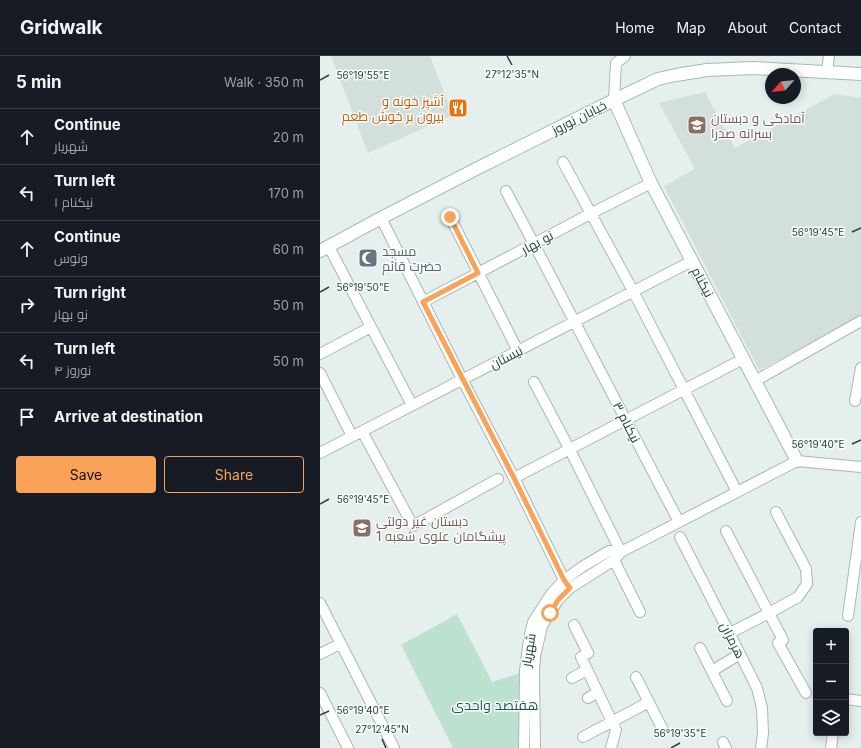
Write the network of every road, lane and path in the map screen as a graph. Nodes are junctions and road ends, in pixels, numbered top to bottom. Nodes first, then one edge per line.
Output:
1 (625, 56) edge
2 (829, 56) edge
3 (827, 72) junction
4 (861, 74) edge
5 (614, 100) junction
6 (563, 162) dead end
7 (651, 183) junction
8 (506, 191) dead end
9 (590, 214) junction
10 (450, 217) dead end
11 (381, 218) junction
12 (534, 244) junction
13 (325, 249) edge
14 (692, 261) junction
15 (478, 273) junction
16 (633, 291) junction
17 (423, 302) junction
18 (575, 321) junction
19 (861, 322) edge
20 (371, 327) junction
21 (518, 351) junction
22 (320, 354) edge
23 (743, 359) junction
24 (861, 368) edge
25 (320, 373) edge
26 (462, 379) junction
27 (755, 381) junction
28 (534, 382) dead end
29 (684, 390) junction
30 (855, 401) dead end
31 (412, 405) junction
32 (626, 420) junction
33 (362, 431) junction
34 (352, 436) junction
35 (570, 450) junction
36 (320, 453) edge
37 (797, 461) junction
38 (861, 467) edge
39 (514, 478) junction
40 (498, 479) dead end
41 (737, 492) junction
42 (776, 512) dead end
43 (679, 522) junction
44 (861, 522) edge
45 (726, 531) dead end
46 (680, 537) dead end
47 (617, 556) junction
48 (567, 584) junction
49 (320, 603) edge
50 (640, 612) dead end
51 (769, 613) junction
52 (848, 616) dead end
53 (574, 625) dead end
54 (730, 633) junction
55 (340, 644) junction
56 (700, 648) dead end
57 (320, 654) edge
58 (740, 654) junction
59 (587, 670) junction
60 (712, 671) junction
61 (636, 677) dead end
62 (572, 678) dead end
63 (598, 692) junction
64 (320, 693) edge
65 (806, 693) dead end
66 (588, 698) dead end
67 (849, 699) edge
68 (727, 701) dead end
69 (861, 701) edge
70 (649, 702) junction
71 (612, 722) junction
72 (662, 730) dead end
73 (833, 736) edge
74 (584, 737) dead end
75 (348, 748) edge
76 (394, 748) edge
77 (524, 748) edge
78 (535, 748) edge
79 (611, 748) edge
80 (762, 748) edge
81 (831, 748) edge

1 - 5 street
2 - 3 street
3 - 4 street, خیابان نوروز
3 - 5 street, خیابان نوروز
5 - 7 street, نیکنام
5 - 11 street, خیابان نوروز
6 - 9 street
7 - 9 street, نو بهار
7 - 14 street, نیکنام
8 - 12 street, نیکنام ۳
9 - 12 street, نو بهار
9 - 16 street
10 - 15 street
11 - 13 street, خیابان نوروز
11 - 17 street
12 - 15 street, نو بهار
12 - 18 street, نیکنام ۳
13 - 20 street
14 - 16 street, نیستان
14 - 23 street, نیکنام
15 - 17 street, نو بهار
15 - 21 street
16 - 18 street, نیستان
16 - 29 street
17 - 26 street
18 - 21 street, نیستان
18 - 32 street, نیکنام ۳
19 - 27 street
20 - 22 street
20 - 31 street
21 - 26 street, نیستان
23 - 27 street, نیکنام
23 - 29 street
24 - 30 street
25 - 34 street
26 - 31 street, نیستان
26 - 39 street
27 - 37 street, نیکنام
28 - 35 street
29 - 32 street
29 - 41 street
31 - 33 street, نیستان
32 - 35 street
32 - 43 street, نیکنام ۳
33 - 34 street, نیستان
33 - 40 street
34 - 36 street, نیستان
35 - 39 street
35 - 47 street
37 - 38 street
37 - 41 street, شهریار
39 - 48 street
41 - 43 street, شهریار
42 - 51 street
43 - 47 street, شهریار
44 - 52 street
45 - 51 street
46 - 54 street, هرمزان
47 - 48 street, شهریار
47 - 50 street
48 - 77 street, شهریار
48 - 78 street, شهریار
49 - 55 street
51 - 54 street
51 - 65 street
53 - 59 street
54 - 58 street, هرمزان
55 - 57 street
55 - 76 street
56 - 60 street
58 - 60 street
58 - 80 street, هرمزان
59 - 62 street
59 - 63 street
60 - 68 street
61 - 70 street
63 - 66 street
63 - 71 street
64 - 75 street
67 - 69 street
70 - 71 street
70 - 72 street
71 - 74 street
71 - 79 street
73 - 81 street

